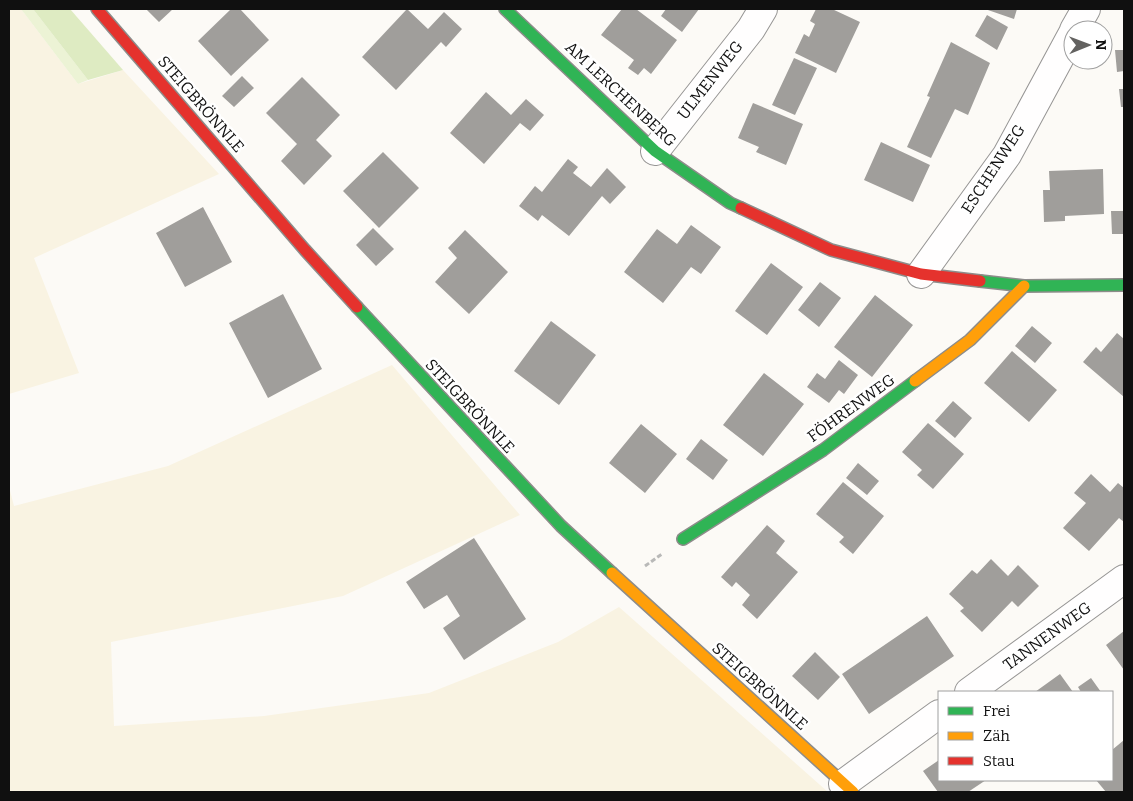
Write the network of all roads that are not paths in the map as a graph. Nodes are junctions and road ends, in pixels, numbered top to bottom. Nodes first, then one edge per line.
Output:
1 (97, 9) edge
2 (505, 9) edge
3 (763, 9) edge
4 (1086, 9) edge
5 (1080, 20) edge
6 (1063, 51) edge
7 (655, 151) junction
8 (921, 274) junction
9 (1124, 285) edge
10 (1024, 286) junction
11 (683, 538) road end
12 (1124, 579) edge
13 (970, 691) edge
14 (938, 715) edge
15 (848, 788) edge

1 - 15 street, STEIGBRÖNNLE
2 - 7 street, AM LERCHENBERG
3 - 7 street, ULMENWEG
4 - 5 street, ESCHENWEG
6 - 8 street, ESCHENWEG
7 - 8 street, AM LERCHENBERG
8 - 10 street, AM LERCHENBERG
9 - 10 street, AM LERCHENBERG
10 - 11 street, FÖHRENWEG
12 - 13 street, TANNENWEG
14 - 15 street

